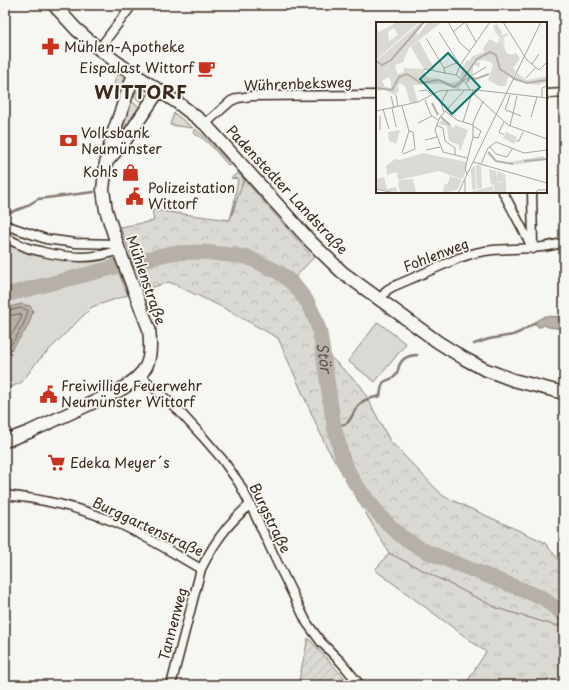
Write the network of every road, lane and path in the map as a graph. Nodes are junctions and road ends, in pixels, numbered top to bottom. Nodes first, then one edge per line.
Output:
1 (54, 5) edge
2 (132, 5) edge
3 (99, 49) junction
4 (134, 74) junction
5 (160, 90) junction
6 (564, 93) edge
7 (547, 94) edge
8 (376, 95) edge
9 (204, 124) junction
10 (106, 163) junction
11 (504, 193) edge
12 (532, 193) edge
13 (5, 225) edge
14 (5, 238) edge
15 (564, 242) edge
16 (533, 248) junction
17 (119, 249) junction
18 (380, 300) junction
19 (140, 375) junction
20 (564, 393) edge
21 (5, 441) edge
22 (5, 495) edge
23 (250, 504) junction
24 (201, 569) junction
25 (171, 685) edge
26 (360, 685) edge

1 - 3 street
2 - 3 street
3 - 4 street
4 - 5 street
4 - 10 street, Mühlenstraße
5 - 9 street, Padenstedter Landstraße
5 - 10 street
6 - 7 street
8 - 9 street, Wührenbeksweg
9 - 18 street, Padenstedter Landstraße
10 - 17 street, Mühlenstraße
11 - 16 street
12 - 16 street
13 - 17 street
14 - 17 street
15 - 16 street, Fohlenweg
16 - 18 street, Fohlenweg
17 - 19 street, Mühlenstraße
18 - 20 street, Padenstedter Landstraße
19 - 21 street, Mühlenstraße
19 - 23 street, Burgstraße
22 - 24 street, Burggartenstraße
23 - 24 street, Burggartenstraße
23 - 26 street, Burgstraße
24 - 25 street, Tannenweg

